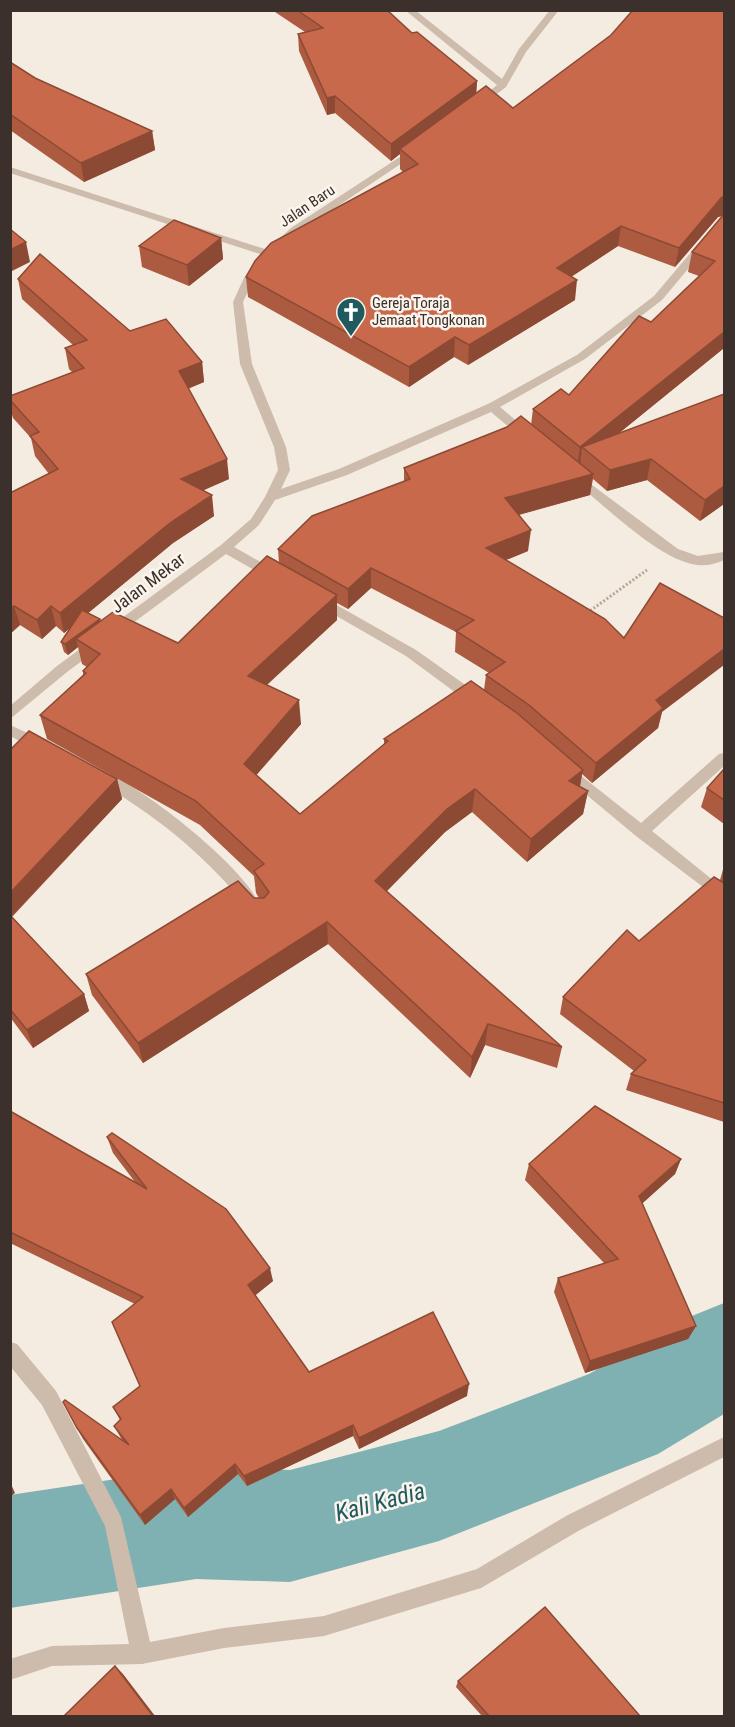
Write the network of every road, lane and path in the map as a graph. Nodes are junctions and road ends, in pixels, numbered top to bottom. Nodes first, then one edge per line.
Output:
1 (409, 10) edge
2 (555, 10) edge
3 (503, 85) junction
4 (469, 112) edge
5 (424, 144) edge
6 (10, 170) edge
7 (724, 220) edge
8 (270, 254) junction
9 (492, 407) junction
10 (537, 444) edge
11 (564, 467) edge
12 (271, 497) junction
13 (225, 549) junction
14 (673, 553) junction
15 (724, 556) edge
16 (283, 580) edge
17 (303, 591) edge
18 (582, 616) edge
19 (16, 698) edge
20 (487, 707) edge
21 (10, 714) edge
22 (10, 730) edge
23 (57, 754) edge
24 (724, 758) edge
25 (552, 759) edge
26 (88, 770) edge
27 (642, 832) junction
28 (724, 897) edge
29 (261, 913) edge
30 (10, 1352) edge
31 (724, 1447) edge
32 (142, 1654) junction
33 (10, 1670) edge

1 - 3 street
2 - 3 street
3 - 4 street
5 - 8 street, Jalan Baru
6 - 8 street
7 - 9 street
8 - 12 street, Jalan Baru
9 - 10 street
9 - 12 street
11 - 14 street
12 - 13 street, Jalan Mekar
13 - 16 street
13 - 19 street, Jalan Mekar
14 - 15 street
14 - 18 path
17 - 20 street
19 - 21 street, Jalan Mekar
22 - 23 street
24 - 27 street
25 - 27 street
26 - 29 street
27 - 28 street
30 - 32 street
31 - 32 street
32 - 33 street

